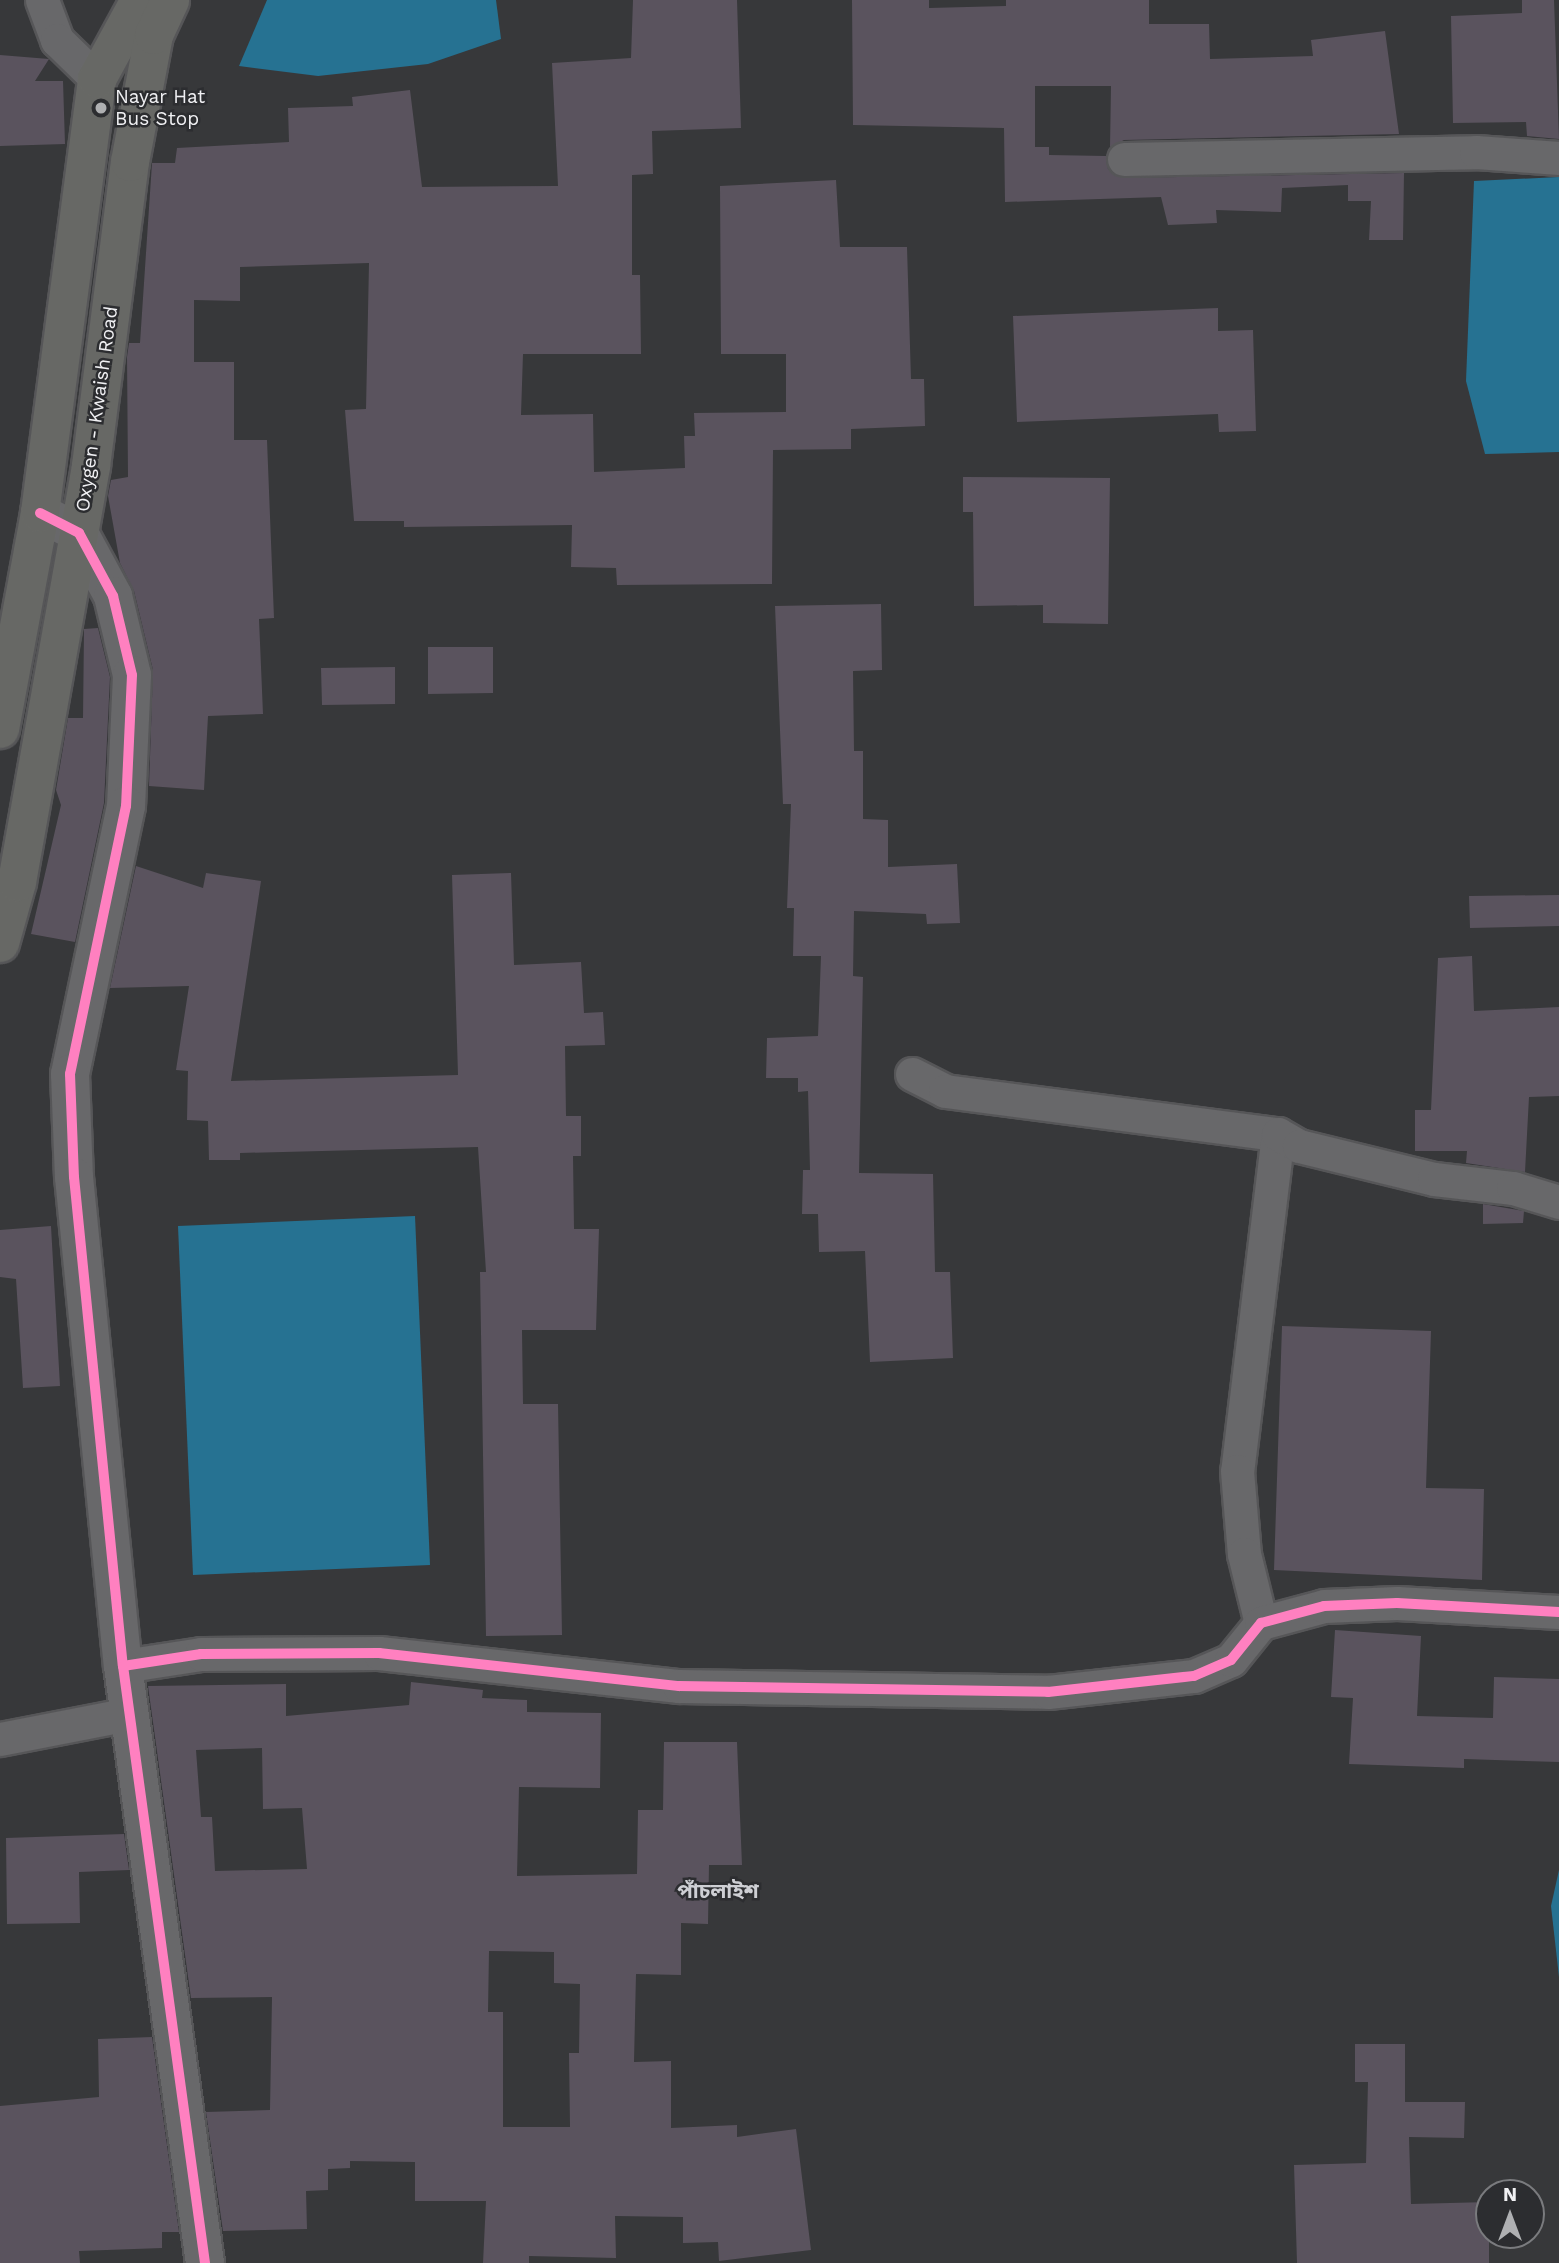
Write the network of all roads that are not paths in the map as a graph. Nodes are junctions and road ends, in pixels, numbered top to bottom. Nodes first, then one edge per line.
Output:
1 (42, 0) edge
2 (140, 0) edge
3 (170, 0) edge
4 (97, 79) junction
5 (1559, 158) edge
6 (1124, 159) dead end
7 (40, 513) junction
8 (79, 533) junction
9 (0, 729) edge
10 (0, 943) edge
11 (912, 1074) dead end
12 (1278, 1134) junction
13 (1559, 1202) edge
14 (1559, 1612) edge
15 (1261, 1623) junction
16 (122, 1666) junction
17 (129, 1714) junction
18 (0, 1739) edge
19 (205, 2263) edge

1 - 4 street
2 - 4 main road
3 - 8 main road, Oxygen - Kwaish Road
4 - 7 main road
5 - 6 street
7 - 8 street
7 - 9 main road
8 - 10 main road, Oxygen - Kwaish Road
8 - 16 street
11 - 12 street
12 - 13 street
12 - 15 street
14 - 15 street
15 - 16 street
16 - 17 street
17 - 18 street
17 - 19 street

